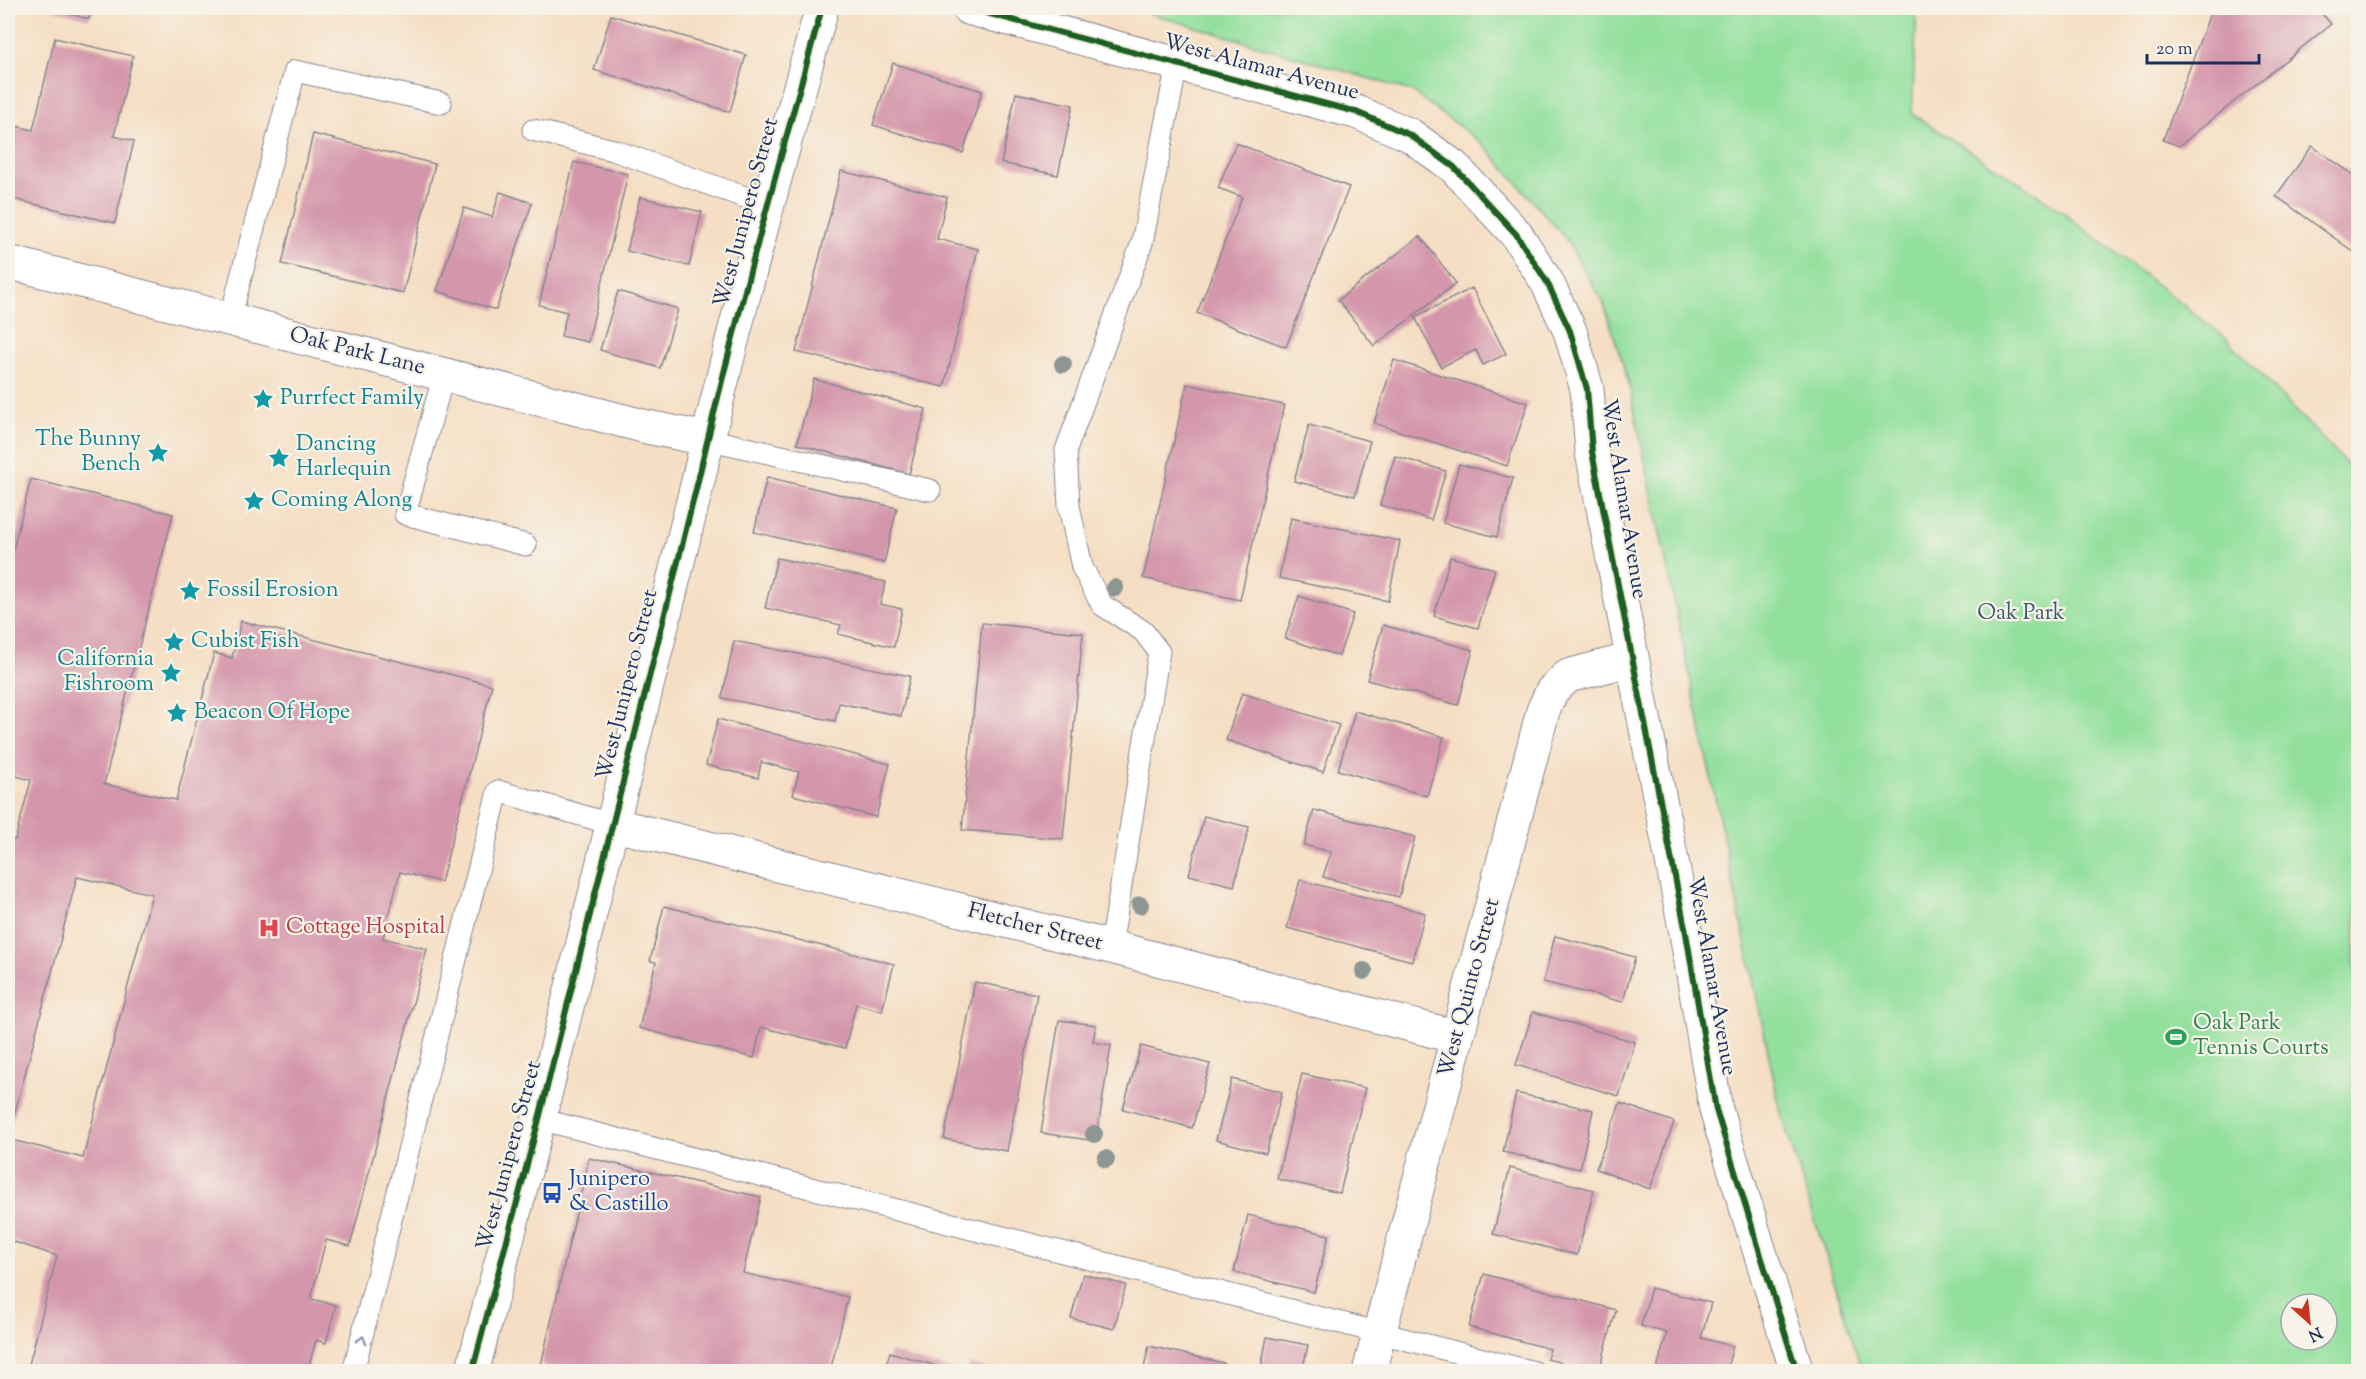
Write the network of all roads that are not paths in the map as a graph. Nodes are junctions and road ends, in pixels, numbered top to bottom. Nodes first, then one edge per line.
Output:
1 (822, 8) edge
2 (968, 8) edge
3 (1178, 64) junction
4 (441, 103) dead end
5 (533, 130) dead end
6 (767, 205) junction
7 (8, 262) edge
8 (230, 319) junction
9 (444, 374) junction
10 (707, 440) junction
11 (930, 490) dead end
12 (526, 545) dead end
13 (1632, 659) junction
14 (611, 824) junction
15 (1111, 947) junction
16 (1457, 1037) junction
17 (539, 1119) junction
18 (1379, 1334) junction
19 (353, 1371) edge
20 (472, 1371) edge
21 (1370, 1371) edge
22 (1534, 1371) edge
23 (1797, 1371) edge

1 - 6 street, West Junipero Street
2 - 3 street, West Alamar Avenue
3 - 13 street, West Alamar Avenue
3 - 15 lane
4 - 8 lane
5 - 6 lane
6 - 10 street, West Junipero Street
7 - 8 street, Oak Park Lane
8 - 9 street, Oak Park Lane
9 - 10 street, Oak Park Lane
9 - 12 lane
10 - 11 lane
10 - 14 street, West Junipero Street
13 - 16 street, West Quinto Street
13 - 23 street, West Alamar Avenue
14 - 15 street, Fletcher Street
14 - 17 street, West Junipero Street
19 -> 14 lane
15 - 16 street, Fletcher Street
16 - 18 street, West Quinto Street
17 - 18 lane
17 - 20 street, West Junipero Street
18 - 21 street, West Quinto Street
18 - 22 lane

